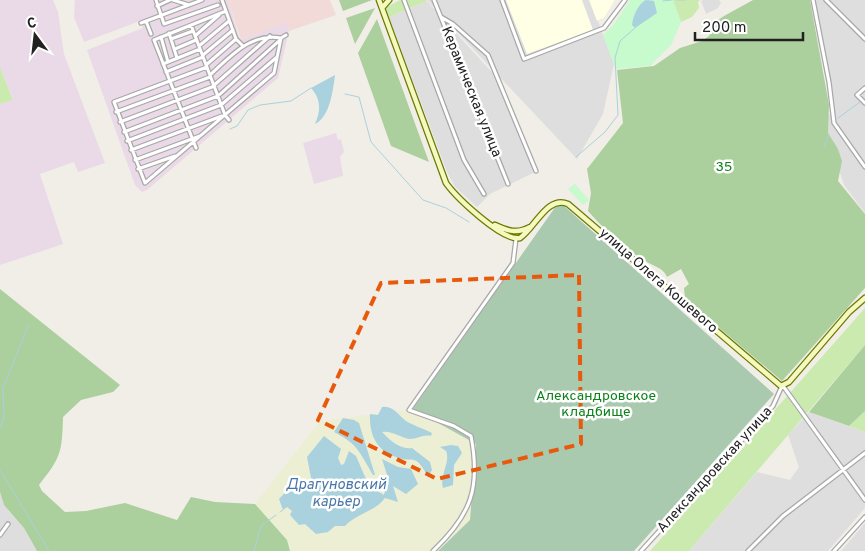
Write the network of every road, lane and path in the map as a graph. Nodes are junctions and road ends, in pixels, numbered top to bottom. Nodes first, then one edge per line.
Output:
1 (156, 0) edge
2 (171, 0) edge
3 (202, 0) edge
4 (222, 0) edge
5 (379, 0) edge
6 (389, 0) edge
7 (404, 0) edge
8 (434, 0) edge
9 (502, 0) edge
10 (625, 0) edge
11 (813, 0) edge
12 (826, 0) edge
13 (190, 5) junction
14 (218, 5) dead end
15 (158, 6) junction
16 (382, 8) junction
17 (226, 12) junction
18 (220, 14) junction
19 (161, 15) junction
20 (441, 17) junction
21 (229, 20) junction
22 (146, 21) junction
23 (141, 23) dead end
24 (190, 25) junction
25 (233, 30) junction
26 (193, 31) junction
27 (169, 33) junction
28 (151, 34) dead end
29 (286, 35) dead end
30 (270, 36) junction
31 (161, 37) junction
32 (196, 38) junction
33 (171, 39) junction
34 (236, 39) junction
35 (280, 39) junction
36 (865, 39) edge
37 (242, 46) junction
38 (199, 48) junction
39 (175, 49) junction
40 (203, 56) junction
41 (277, 57) junction
42 (178, 58) junction
43 (168, 62) junction
44 (163, 64) junction
45 (206, 66) junction
46 (166, 72) junction
47 (210, 76) junction
48 (170, 81) junction
49 (214, 85) junction
50 (865, 88) edge
51 (173, 91) junction
52 (218, 96) junction
53 (177, 100) junction
54 (865, 103) edge
55 (221, 105) junction
56 (181, 110) junction
57 (116, 112) junction
58 (225, 115) junction
59 (184, 119) junction
60 (229, 120) dead end
61 (120, 122) junction
62 (188, 129) junction
63 (124, 132) junction
64 (127, 140) junction
65 (192, 140) junction
66 (196, 148) dead end
67 (131, 150) junction
68 (178, 155) junction
69 (135, 160) junction
70 (865, 167) edge
71 (138, 169) junction
72 (536, 170) dead end
73 (508, 184) dead end
74 (484, 194) dead end
75 (489, 223) junction
76 (533, 225) junction
77 (516, 239) junction
78 (865, 298) edge
79 (783, 386) junction
80 (865, 453) edge
81 (843, 470) junction
82 (865, 500) edge
83 (865, 517) edge
84 (8, 524) dead end
85 (0, 535) edge
86 (433, 551) edge
87 (641, 551) edge
88 (748, 551) edge
89 (834, 551) edge

1 - 15 street
2 - 13 street
2 - 15 street
3 - 13 street
4 - 17 street
5 - 16 main road
6 - 16 main road
7 - 74 street
8 - 20 street, Керамическая улица
9 - 10 street
11 - 70 street
12 - 36 street
13 - 19 street
14 - 19 street
15 - 19 street
16 - 75 main road
17 - 18 street
17 - 21 street
18 - 24 street
18 - 32 street
19 - 22 street
20 - 72 street
20 - 73 street, Керамическая улица
21 - 25 street
21 - 38 street
22 - 23 street
22 - 28 street
24 - 26 street
24 - 27 street
25 - 34 street
25 - 40 street
26 - 32 street
26 - 33 street
27 - 31 street
27 - 33 street
29 - 35 street
30 - 35 street
30 - 37 street
30 - 49 street
31 - 43 street
31 - 44 street
32 - 38 street
32 - 39 street
33 - 39 street
34 - 37 street
34 - 45 street
35 - 41 street
35 - 52 street
37 - 47 street
38 - 40 street
38 - 42 street
39 - 42 street
40 - 45 street
40 - 46 street
41 - 55 street
41 - 58 street
42 - 43 street
43 - 44 street
44 - 46 street
45 - 47 street
45 - 48 street
46 - 48 street
47 - 49 street
47 - 51 street
48 - 51 street
48 - 57 street
49 - 52 street
49 - 53 street
50 - 54 street
51 - 53 street
51 - 57 street
52 - 55 street
52 - 56 street
53 - 56 street
53 - 61 street
55 - 58 street
55 - 59 street
56 - 59 street
56 - 63 street
57 - 61 street
58 - 60 street
58 - 62 street
58 - 65 street
59 - 62 street
59 - 64 street
61 - 63 street
62 - 65 street
62 - 67 street
63 - 64 street
64 - 67 street
65 - 66 street
65 - 68 street
65 - 69 street
67 - 69 street
68 - 71 street
68 - 71 street
69 - 71 street
75 - 76 main road
75 - 77 main road
76 - 77 main road, улица Олега Кошевого
76 - 79 main road, улица Олега Кошевого
77 - 86 street
78 - 79 main road
79 - 81 street
79 - 87 street, Александровская улица
80 - 81 street
81 - 82 street
81 - 88 street
83 - 89 street
84 - 85 street

